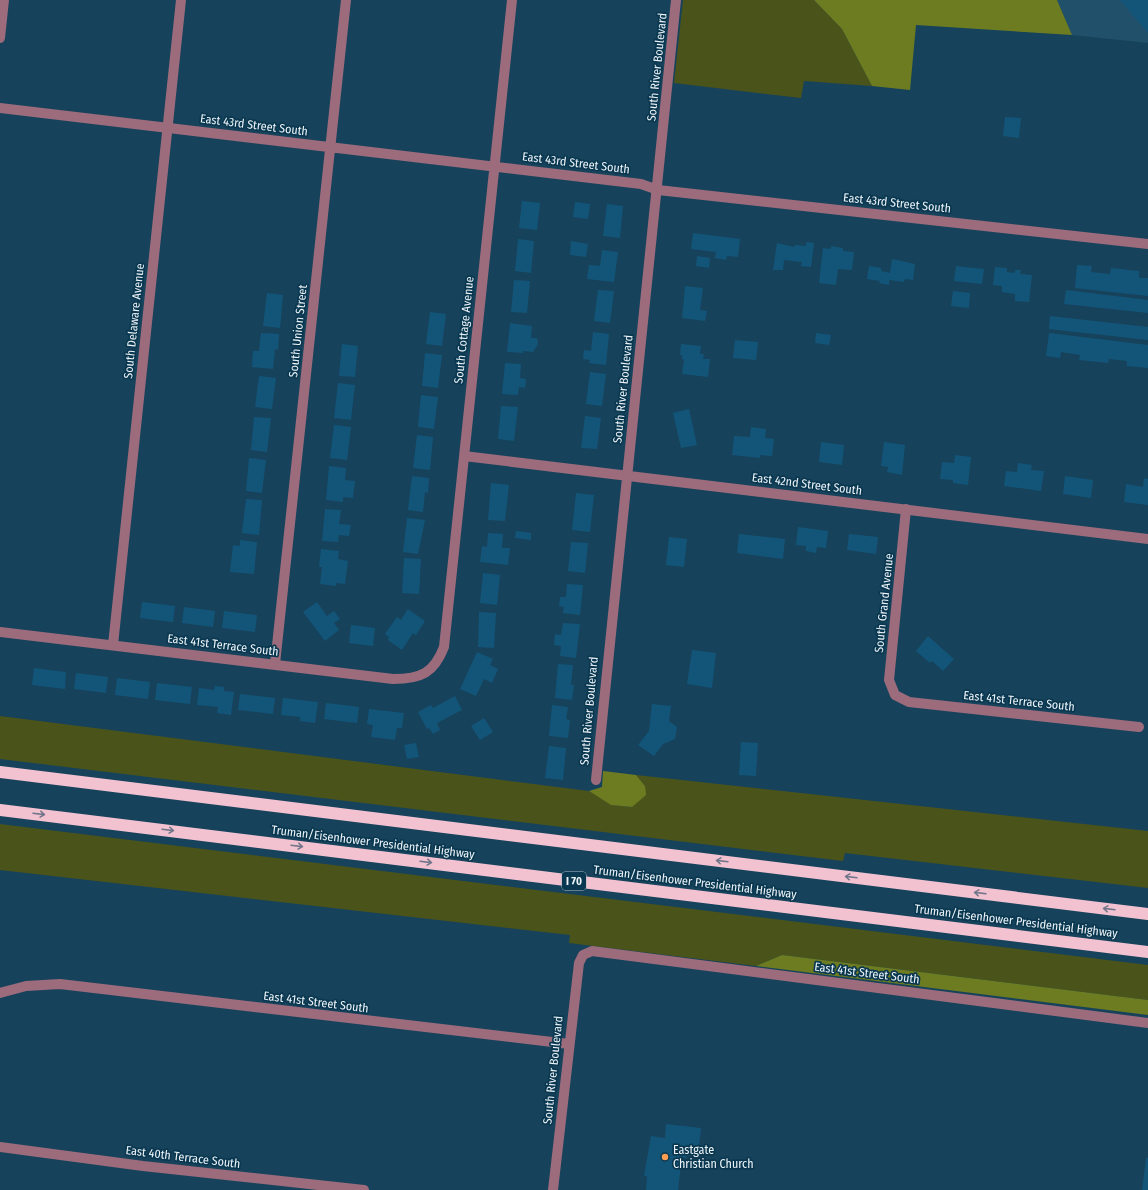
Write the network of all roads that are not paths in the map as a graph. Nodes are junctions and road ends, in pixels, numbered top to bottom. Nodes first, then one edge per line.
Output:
1 (4, 0) edge
2 (181, 0) edge
3 (346, 0) edge
4 (512, 0) edge
5 (676, 0) edge
6 (0, 38) edge
7 (0, 108) edge
8 (167, 128) junction
9 (331, 148) junction
10 (494, 167) junction
11 (658, 190) junction
12 (1148, 244) edge
13 (464, 456) junction
14 (626, 476) junction
15 (906, 509) junction
16 (1148, 539) edge
17 (0, 632) edge
18 (113, 645) junction
19 (437, 662) joint
20 (275, 664) junction
21 (898, 696) joint
22 (1139, 727) dead end
23 (0, 772) edge
24 (596, 780) dead end
25 (0, 810) edge
26 (1148, 914) edge
27 (1148, 952) edge
28 (583, 955) joint
29 (0, 993) edge
30 (1148, 1023) edge
31 (568, 1044) junction
32 (0, 1147) edge
33 (364, 1190) edge
34 (553, 1190) edge

1 - 6 street
2 - 8 street, South Delaware Avenue
3 - 9 street, South Union Street
4 - 10 street, South Cottage Avenue
5 - 11 street, South River Boulevard
7 - 8 street, East 43rd Street South
8 - 9 street, East 43rd Street South
8 - 18 street, South Delaware Avenue
9 - 10 street, East 43rd Street South
9 - 20 street, South Union Street
10 - 11 street, East 43rd Street South
10 - 13 street, South Cottage Avenue
11 - 12 street, East 43rd Street South
11 - 14 street, South River Boulevard
13 - 14 street, East 42nd Street South
13 - 19 street, South Cottage Avenue
14 - 15 street, East 42nd Street South
14 - 24 street, South River Boulevard
15 - 16 street, East 42nd Street South
15 - 21 street, South Grand Avenue
17 - 18 street, East 41st Terrace South
18 - 20 street, East 41st Terrace South
19 - 20 street, East 41st Terrace South
21 - 22 street, East 41st Terrace South
26 -> 23 highway, Truman/Eisenhower Presidential Highway
25 -> 27 highway, Truman/Eisenhower Presidential Highway / I 70
28 - 30 street, East 41st Street South
28 - 31 street, South River Boulevard
29 - 31 street, East 41st Street South
31 - 34 street, South River Boulevard
32 - 33 street, East 40th Terrace South

